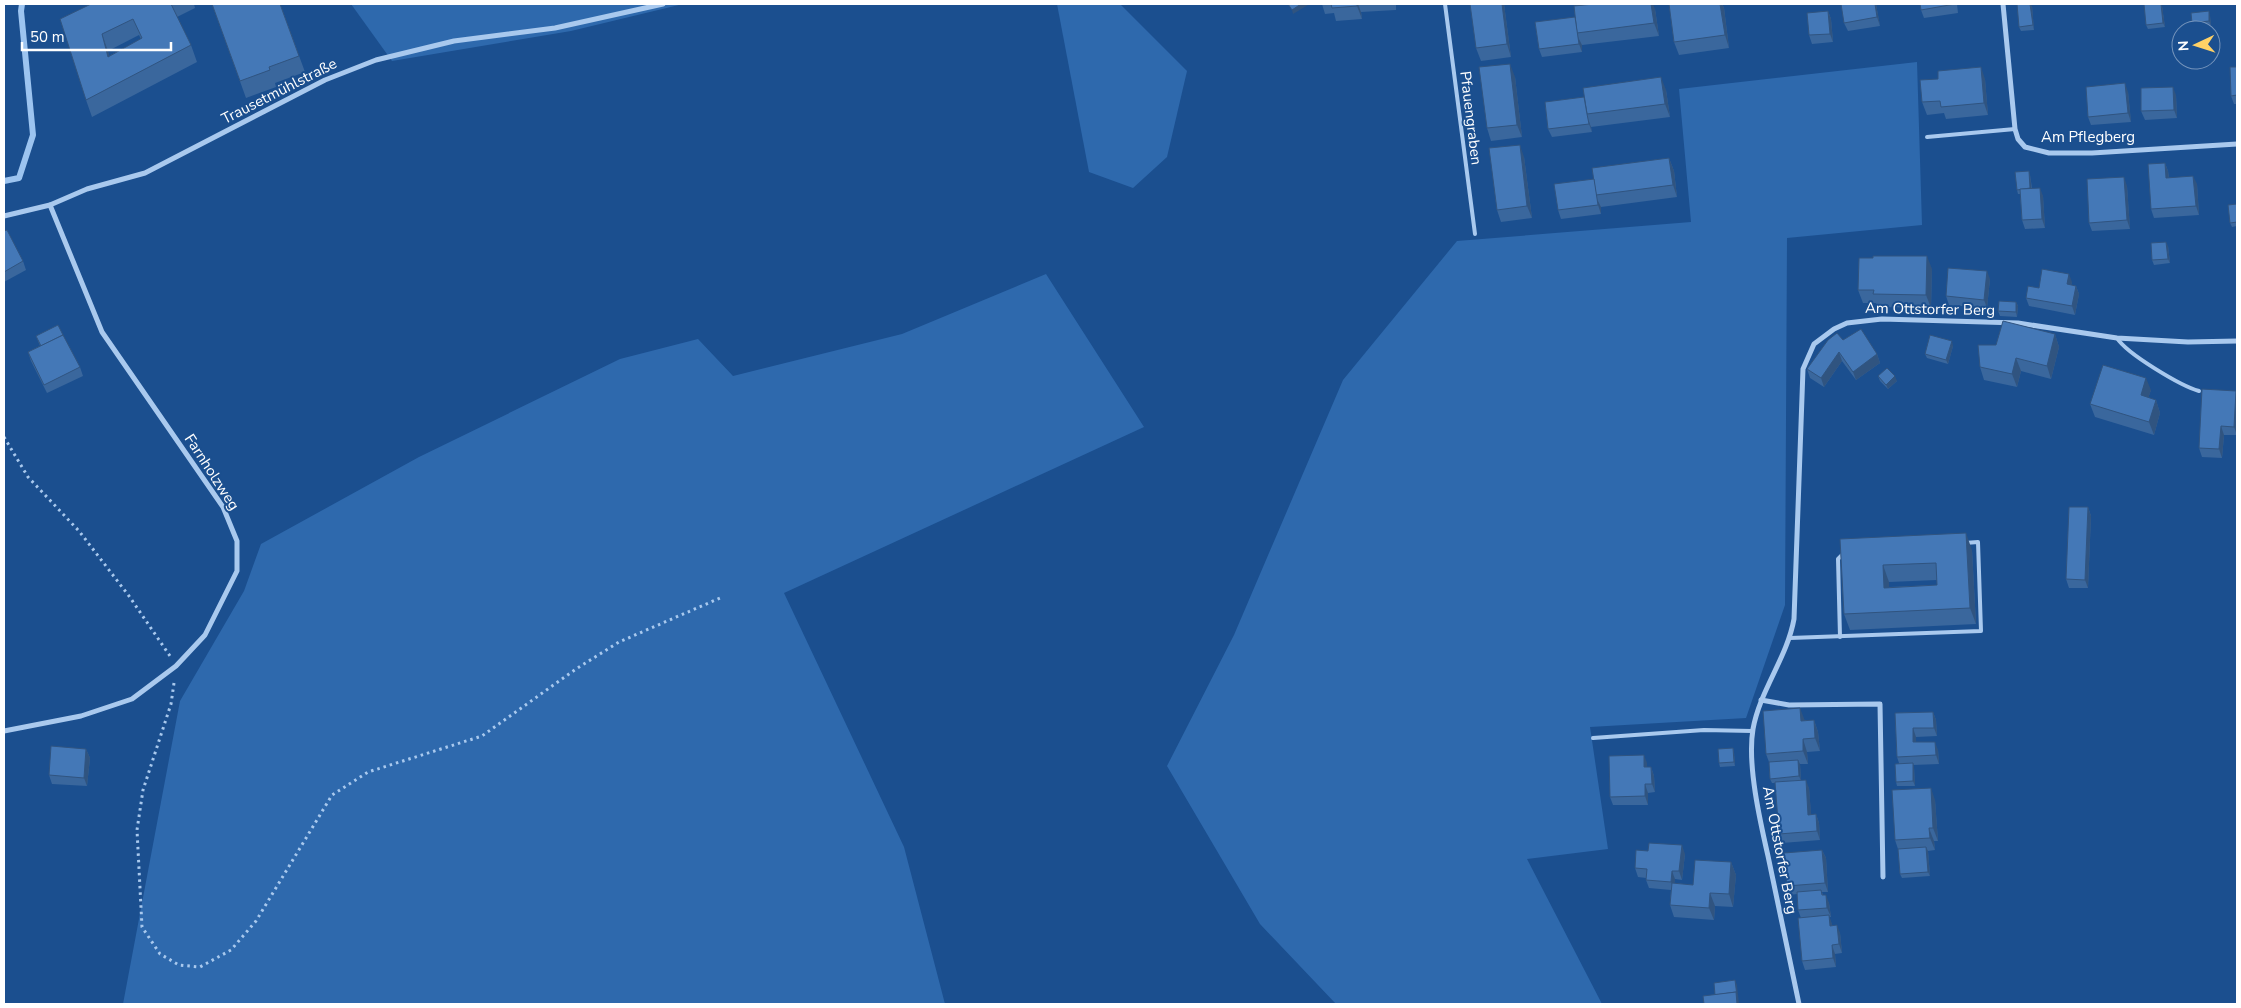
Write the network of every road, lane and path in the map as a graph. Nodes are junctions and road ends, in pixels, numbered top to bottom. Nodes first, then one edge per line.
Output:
1 (663, 4) edge
2 (1445, 4) edge
3 (2003, 4) edge
4 (2015, 129) junction
5 (1927, 138) dead end
6 (2237, 144) edge
7 (50, 206) junction
8 (4, 216) edge
9 (1475, 234) dead end
10 (2118, 338) junction
11 (2237, 341) edge
12 (2199, 391) dead end
13 (4, 437) edge
14 (1958, 543) edge
15 (1848, 547) edge
16 (720, 598) dead end
17 (1840, 636) junction
18 (1790, 638) junction
19 (176, 666) junction
20 (1761, 700) junction
21 (4, 731) edge
22 (1752, 731) junction
23 (1593, 738) dead end
24 (1883, 877) dead end
25 (1799, 1004) edge

1 - 7 street, Trausetmühlstraße
2 - 9 lane, Pfauengraben
3 - 4 street
4 - 5 lane
4 - 6 street, Am Pflegberg
7 - 8 street, Trausetmühlstraße
7 - 19 street, Farnholzweg
10 - 11 street, Am Ottstorfer Berg
10 - 12 lane
10 - 18 street, Am Ottstorfer Berg
13 - 19 path
14 - 17 lane
15 - 17 lane
16 - 19 path
17 - 18 lane
18 - 20 street, Am Ottstorfer Berg
19 - 21 street, Farnholzweg
20 - 22 street, Am Ottstorfer Berg
20 - 24 street
22 - 23 lane
22 - 25 street, Am Ottstorfer Berg

